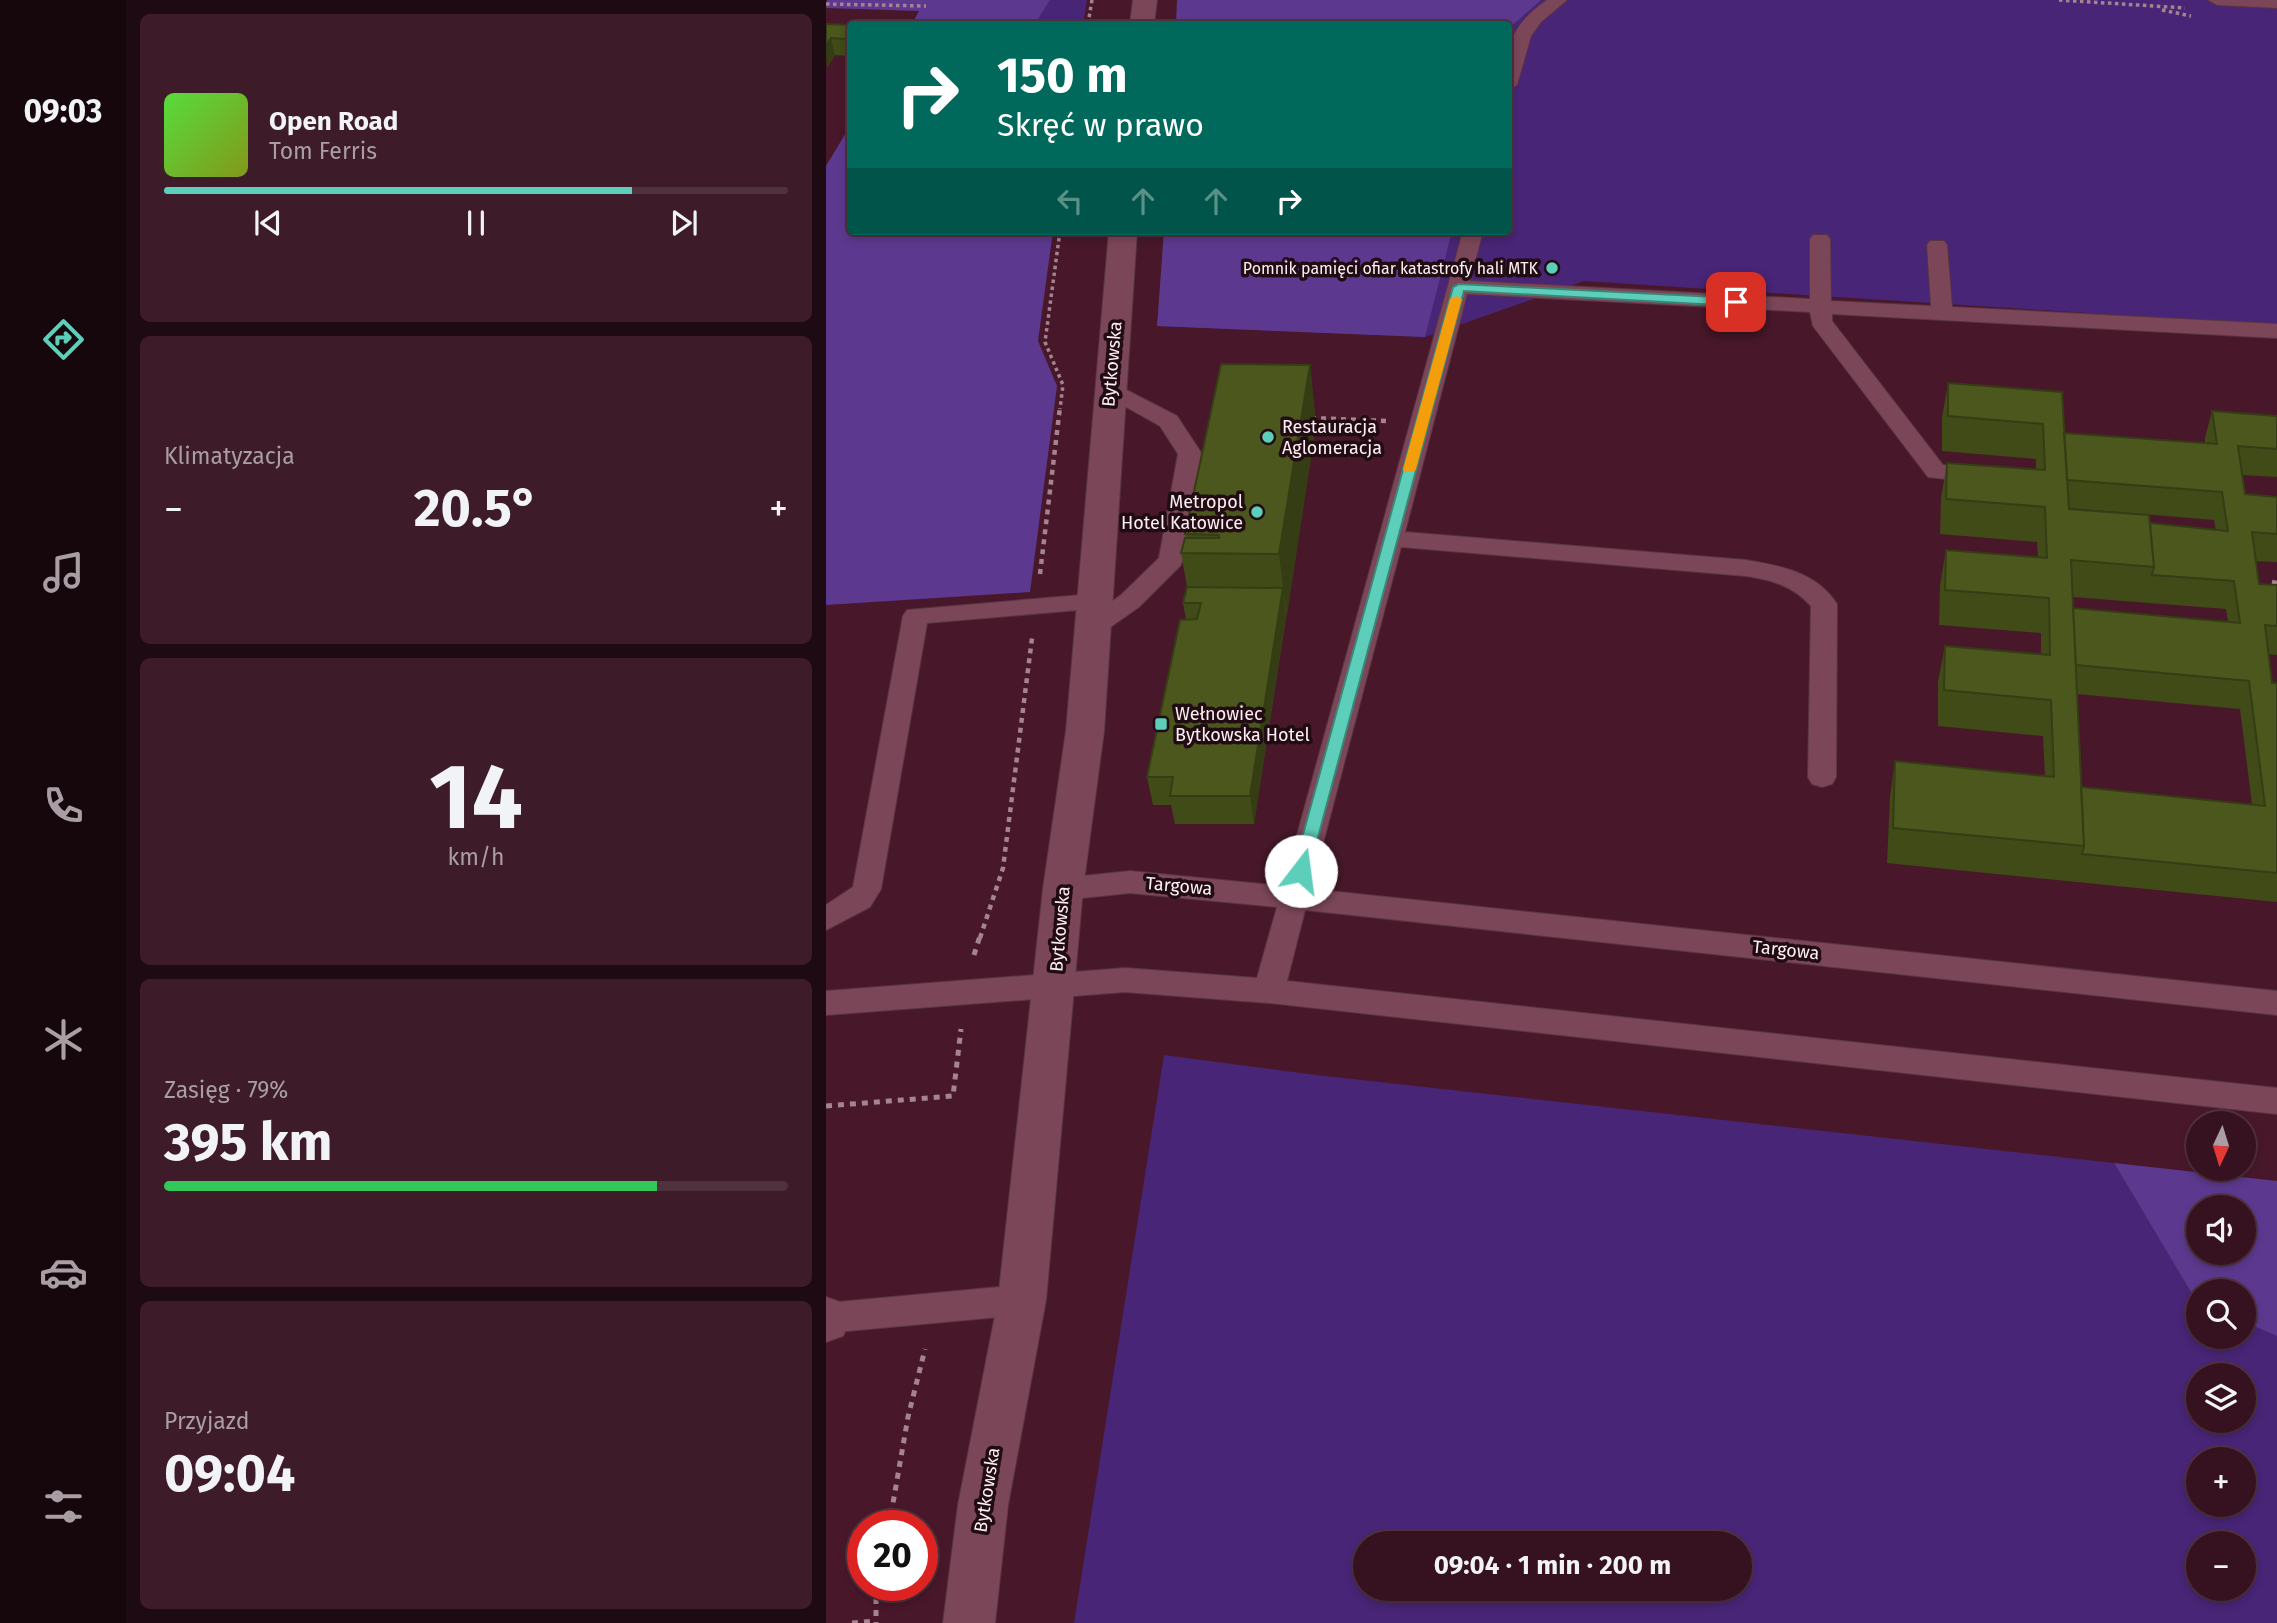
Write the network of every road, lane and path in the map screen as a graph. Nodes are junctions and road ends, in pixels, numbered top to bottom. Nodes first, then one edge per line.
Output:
1 (1092, 0) edge
2 (1144, 0) edge
3 (1558, 0) edge
4 (2059, 0) edge
5 (2217, 0) edge
6 (2277, 3) edge
7 (826, 4) edge
8 (926, 6) dead end
9 (2197, 9) dead end
10 (1088, 21) edge
11 (1142, 21) edge
12 (1512, 70) edge
13 (1059, 235) edge
14 (1123, 235) edge
15 (1472, 235) edge
16 (1820, 239) dead end
17 (1937, 245) dead end
18 (1459, 287) junction
19 (1819, 306) junction
20 (1942, 313) junction
21 (2277, 331) edge
22 (1109, 388) junction
23 (1305, 418) edge
24 (1422, 422) junction
25 (2008, 478) edge
26 (1390, 538) junction
27 (1035, 607) junction
28 (1093, 615) junction
29 (1822, 777) dead end
30 (1063, 889) junction
31 (1294, 897) junction
32 (826, 919) edge
33 (1055, 984) junction
34 (1269, 991) junction
35 (967, 993) junction
36 (826, 1003) edge
37 (2277, 1003) edge
38 (2277, 1101) edge
39 (826, 1106) edge
40 (1022, 1300) junction
41 (930, 1310) junction
42 (826, 1319) edge
43 (892, 1510) edge
44 (876, 1601) edge
45 (876, 1622) edge
46 (852, 1623) edge
47 (969, 1623) edge

1 - 10 path
2 - 11 street
3 - 12 lane
4 - 9 path
5 - 6 lane
7 - 8 path
13 - 27 path
14 - 22 street, Bytkowska
15 - 18 lane
16 - 19 lane
17 - 20 lane
18 - 19 lane
18 - 24 lane
19 - 20 lane
19 - 25 lane
20 - 21 lane
22 - 28 street, Bytkowska
22 - 28 lane
23 - 24 path
24 - 26 lane
26 - 29 lane
26 - 31 lane
27 - 28 lane
27 - 32 lane
27 - 35 path
28 - 30 street, Bytkowska
30 - 31 lane, Targowa
30 - 33 street, Bytkowska
31 - 34 lane
31 - 37 lane, Targowa
33 - 34 lane
33 - 35 lane
33 - 40 street, Bytkowska
34 - 38 lane
35 - 36 lane
35 - 39 path
40 - 41 lane
40 - 47 street, Bytkowska
41 - 42 lane
41 - 43 path
44 - 45 path
45 - 46 path

